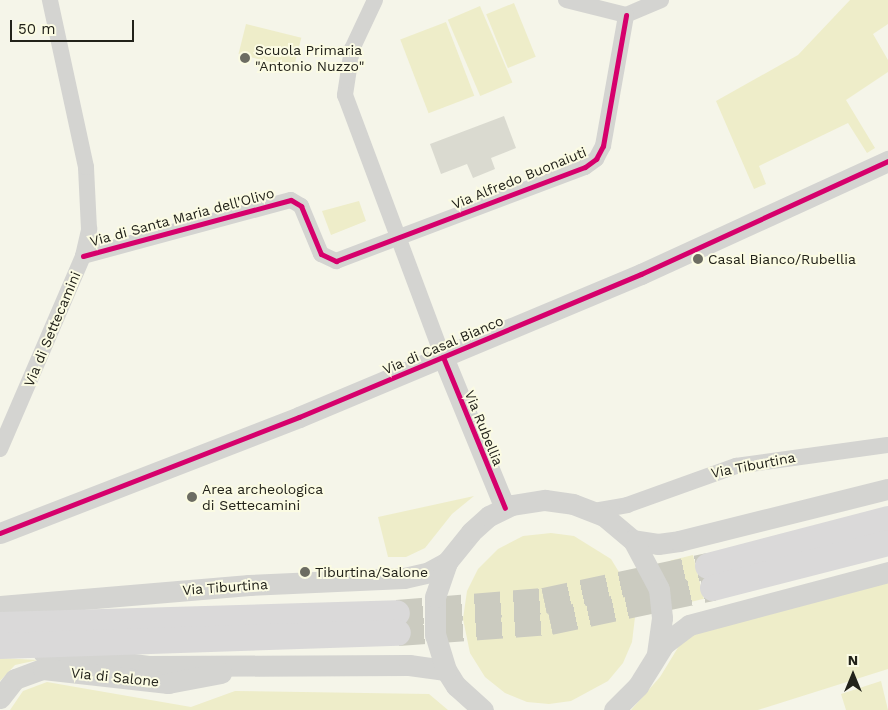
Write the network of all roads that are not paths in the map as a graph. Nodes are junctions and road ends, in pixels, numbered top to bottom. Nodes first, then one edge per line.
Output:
1 (50, 0) edge
2 (375, 0) edge
3 (566, 0) edge
4 (661, 0) edge
5 (626, 15) junction
6 (888, 161) edge
7 (287, 201) joint
8 (397, 239) junction
9 (83, 256) junction
10 (443, 357) junction
11 (888, 445) edge
12 (0, 449) edge
13 (888, 489) edge
14 (505, 508) junction
15 (594, 511) junction
16 (888, 519) edge
17 (0, 533) edge
18 (633, 540) junction
19 (888, 543) edge
20 (447, 562) junction
21 (888, 572) edge
22 (0, 606) edge
23 (0, 625) edge
24 (8, 646) edge
25 (657, 654) junction
26 (240, 666) junction
27 (446, 670) junction
28 (0, 698) edge
29 (483, 710) edge
30 (614, 710) edge

1 - 9 street, Via di Settecamini
2 - 8 street, Via Rubellia
3 - 5 street
4 - 5 street
5 - 8 street, Via Alfredo Buonaiuti
6 - 10 street, Via di Casal Bianco
7 - 8 street, Via Alfredo Buonaiuti
7 - 9 street, Via di Santa Maria dell'Olivo
8 - 10 street, Via Rubellia
9 - 12 street, Via di Settecamini
10 - 14 street, Via Rubellia
10 - 17 street, Via di Casal Bianco
11 - 15 street, Via Tiburtina
13 - 18 street, Via Tiburtina
14 - 15 street, Via Tiburtina
14 - 20 street, Via Tiburtina
15 - 18 street, Via Tiburtina
16 - 19 main road
18 - 25 street, Via Tiburtina
20 - 22 street, Via Tiburtina
20 - 27 street, Via Tiburtina
21 - 25 street, Via Tiburtina
23 - 24 main road
24 - 26 street
25 - 30 street, Via Tiburtina
26 - 27 street
26 - 28 street, Via di Salone
27 - 29 street, Via Tiburtina

